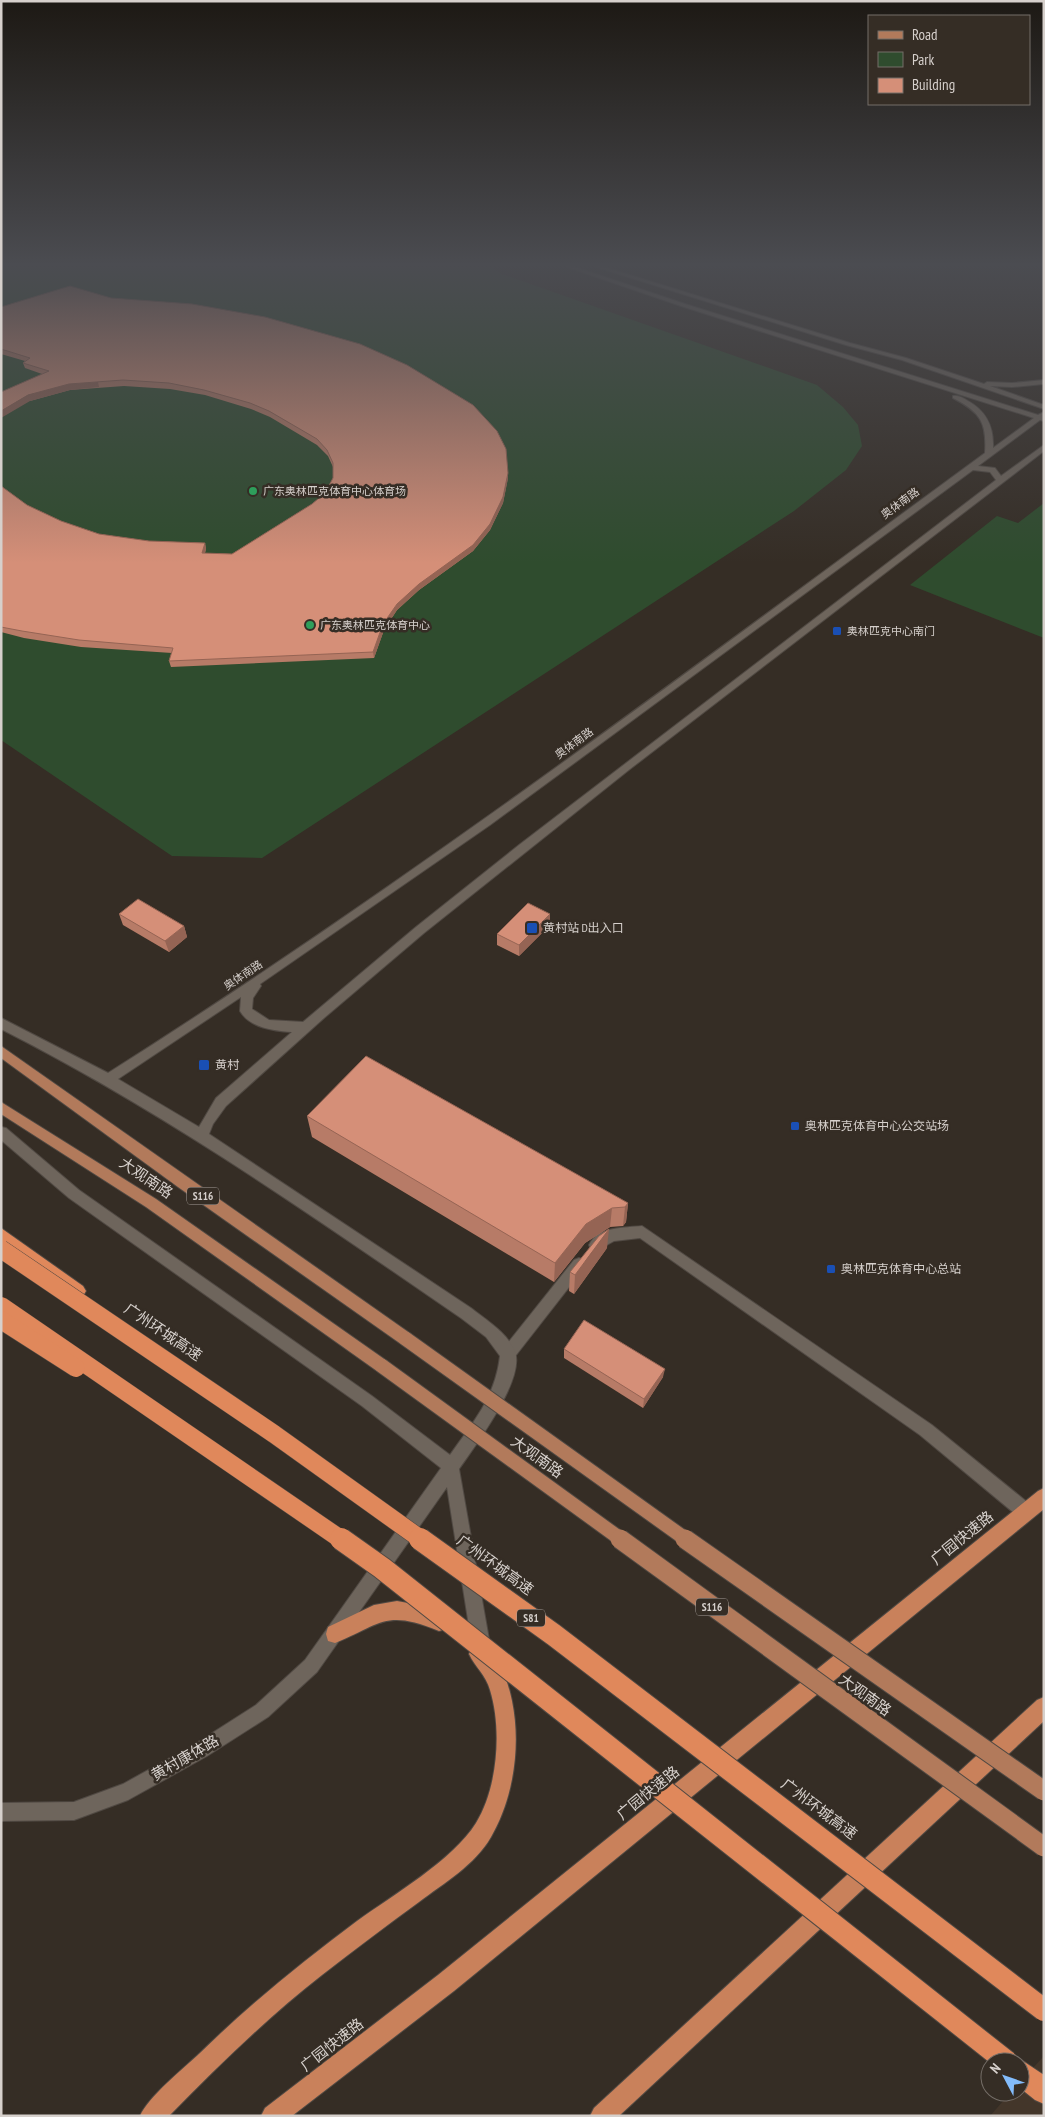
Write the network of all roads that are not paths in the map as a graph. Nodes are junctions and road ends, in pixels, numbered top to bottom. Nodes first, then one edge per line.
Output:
1 (874, 366) edge
2 (921, 366) edge
3 (902, 375) junction
4 (955, 378) junction
5 (1044, 382) edge
6 (1044, 407) edge
7 (1042, 417) edge
8 (1044, 447) edge
9 (989, 454) junction
10 (1044, 456) edge
11 (1031, 457) junction
12 (970, 467) junction
13 (1000, 480) junction
14 (259, 979) junction
15 (1, 1023) edge
16 (308, 1026) junction
17 (1, 1050) edge
18 (110, 1078) junction
19 (1, 1107) edge
20 (1, 1132) edge
21 (202, 1136) junction
22 (1, 1236) edge
23 (1, 1249) edge
24 (1, 1306) edge
25 (1, 1320) edge
26 (508, 1354) junction
27 (274, 1434) junction
28 (451, 1466) junction
29 (1044, 1497) edge
30 (1026, 1512) junction
31 (459, 1627) junction
32 (335, 1634) junction
33 (483, 1656) junction
34 (1044, 1707) edge
35 (1044, 1791) edge
36 (1, 1812) edge
37 (1044, 1847) edge
38 (1044, 2010) edge
39 (994, 2052) edge
40 (1030, 2080) edge
41 (1044, 2091) edge
42 (152, 2116) edge
43 (273, 2116) edge
44 (602, 2116) edge

1 - 3 street
2 - 4 street
3 - 7 street
3 - 9 street
4 - 5 street
4 - 6 street
7 - 9 street, 奥体南路
8 - 11 street
9 - 12 street, 奥体南路
10 - 11 street
11 - 13 street
12 - 13 street
12 - 14 street, 奥体南路
13 - 16 street
14 - 16 street
14 - 18 street, 奥体南路
15 - 18 street
16 - 21 street
17 - 35 main road, 大观南路 / S116, bridge
18 - 21 street
19 - 37 main road, 大观南路 / S116, bridge
20 - 28 street
21 - 26 street
22 - 27 highway, bridge
23 - 27 highway, 广州环城高速 / S81, bridge
24 - 31 highway, bridge
25 - 31 highway, bridge
26 - 28 street, 黄村康体路
26 - 30 street
27 - 38 highway, 广州环城高速 / S81, bridge
28 - 32 street, 黄村康体路
28 - 33 street
29 - 30 highway, 广园快速路
30 - 43 highway, 广园快速路
31 - 39 highway, bridge
32 - 33 highway
32 - 36 street, 黄村康体路
33 - 42 highway
34 - 44 highway
40 - 41 highway

